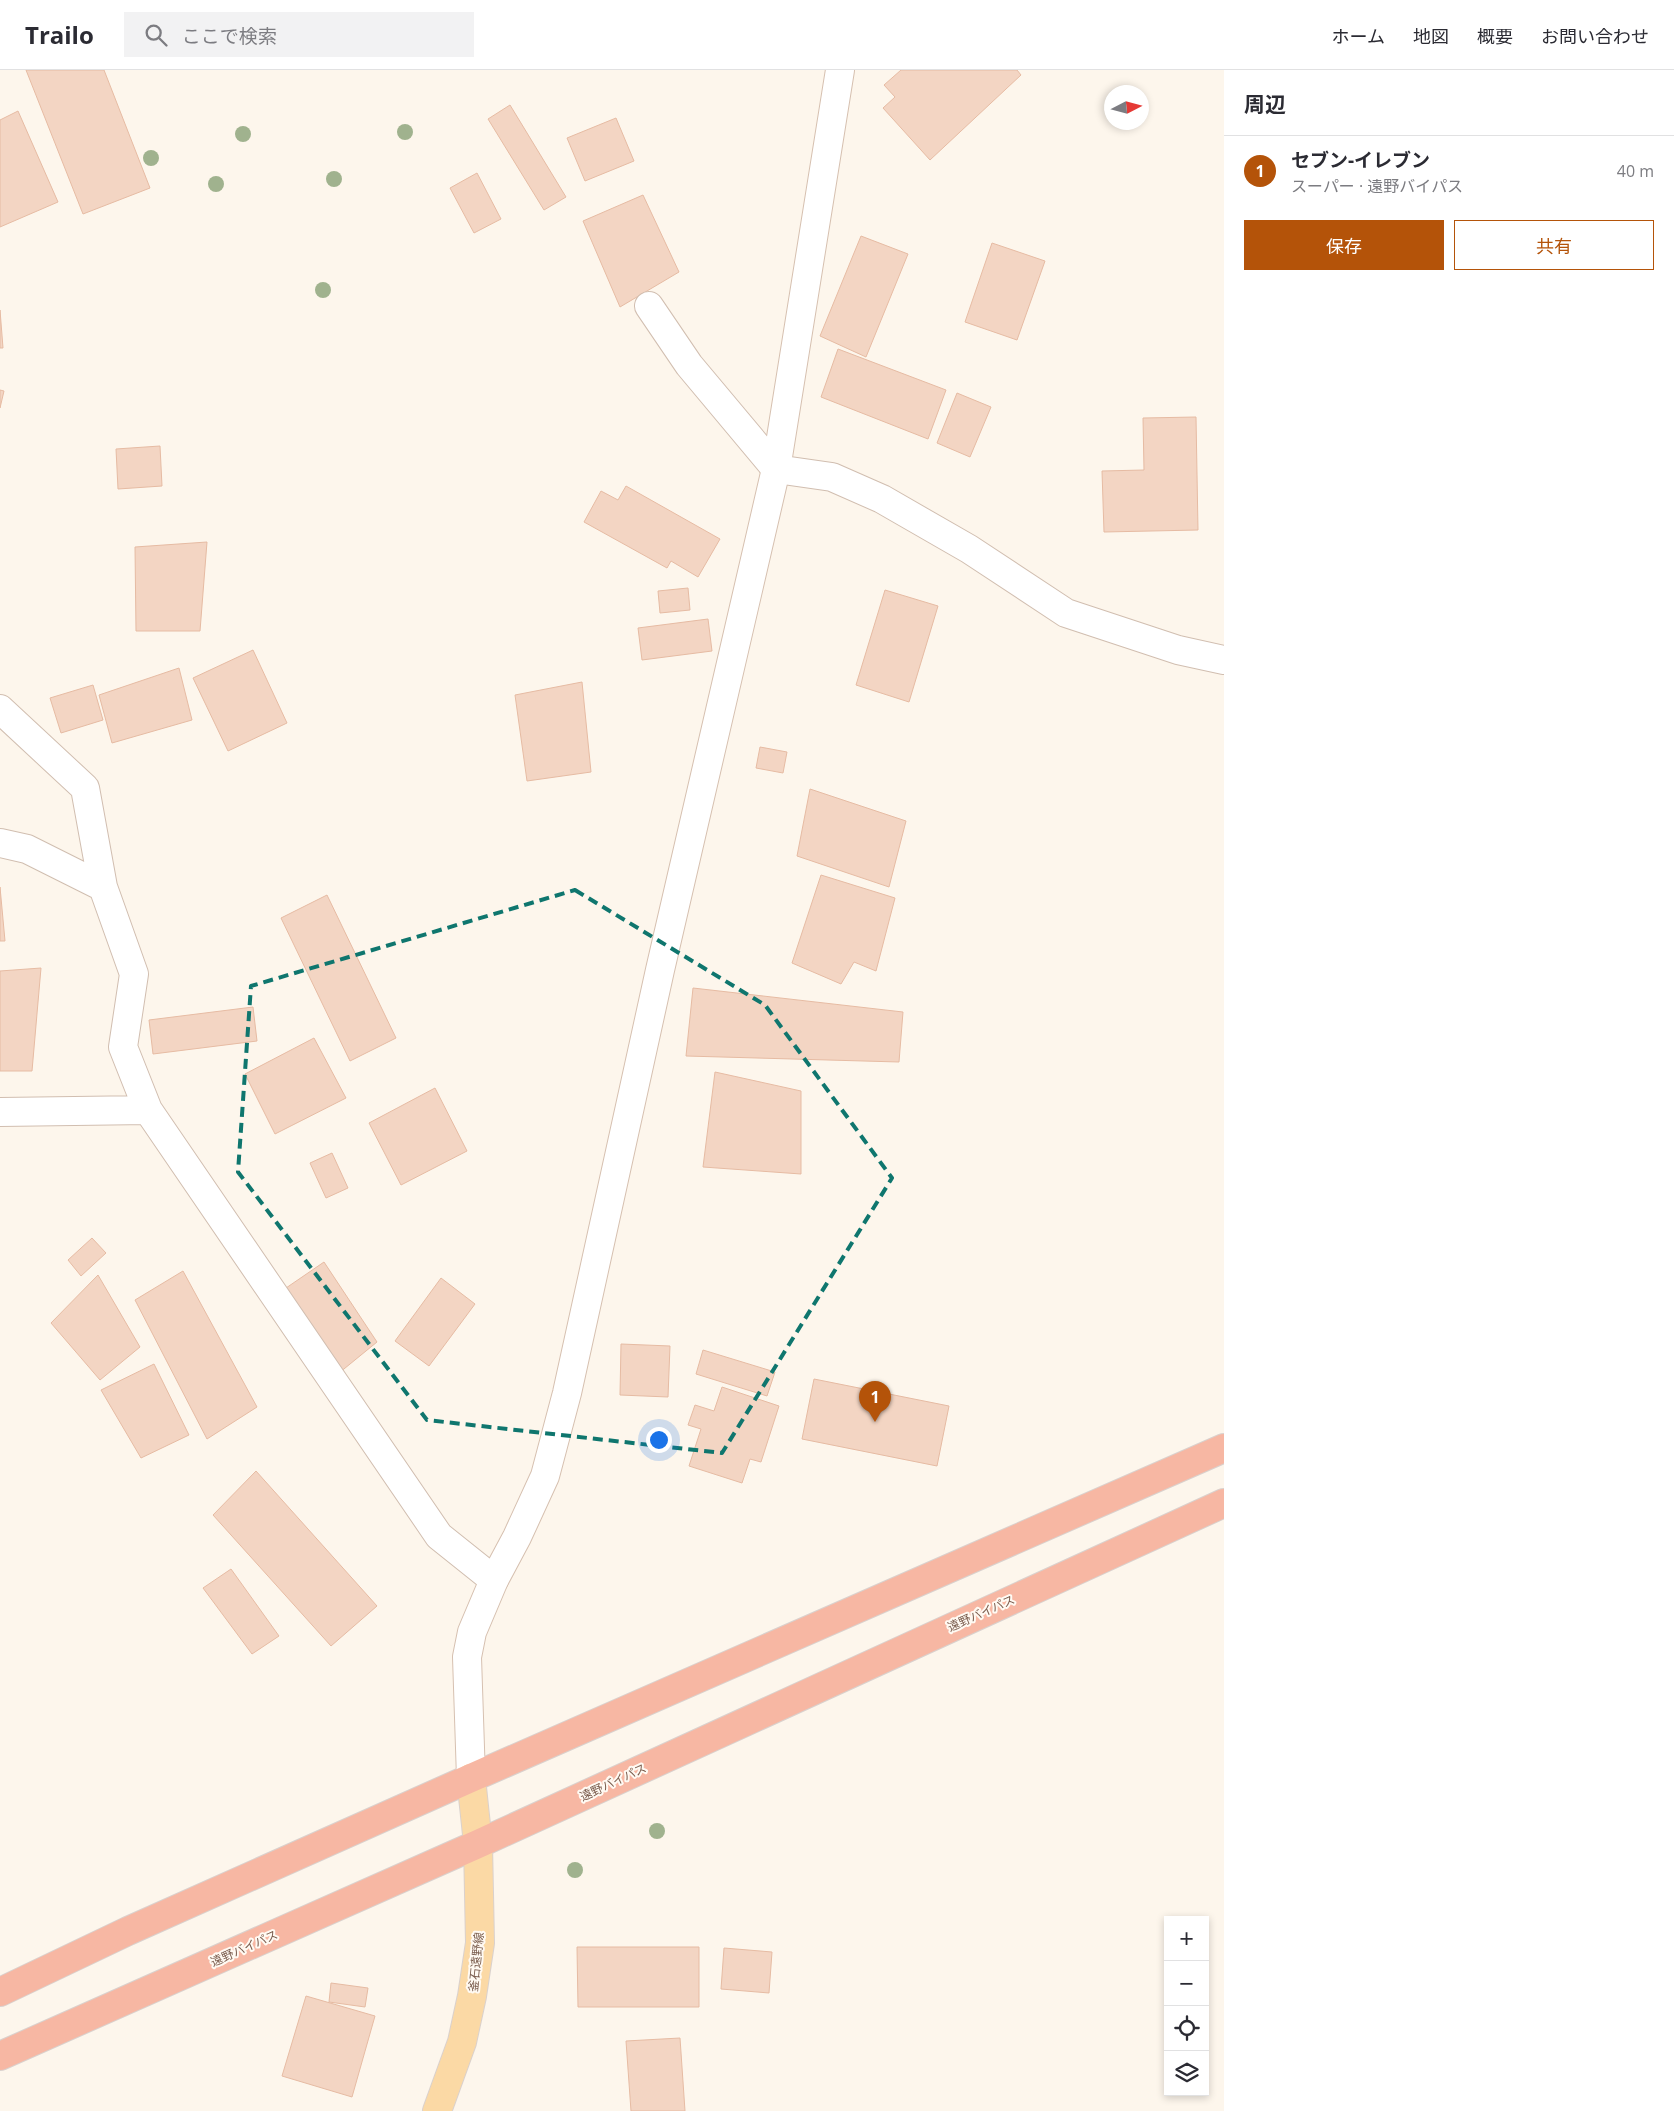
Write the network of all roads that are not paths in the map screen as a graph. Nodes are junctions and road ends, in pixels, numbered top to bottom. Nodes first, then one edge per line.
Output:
1 (840, 70) edge
2 (649, 306) dead end
3 (776, 469) junction
4 (1224, 660) edge
5 (0, 709) edge
6 (0, 843) edge
7 (103, 887) junction
8 (148, 1110) junction
9 (0, 1112) edge
10 (1224, 1448) edge
11 (1224, 1503) edge
12 (494, 1580) junction
13 (471, 1778) junction
14 (478, 1844) junction
15 (0, 1992) edge
16 (0, 2056) edge
17 (437, 2111) edge

1 - 3 street
2 - 3 street
3 - 4 street
3 - 12 street
5 - 7 street
6 - 7 street
7 - 8 street
8 - 9 street
8 - 12 street
10 - 13 highway
11 - 14 highway, 遠野バイパス
12 - 13 street
13 - 14 main road, 釜石遠野線
13 - 15 highway
14 - 16 highway, 遠野バイパス
14 - 17 main road, 釜石遠野線

